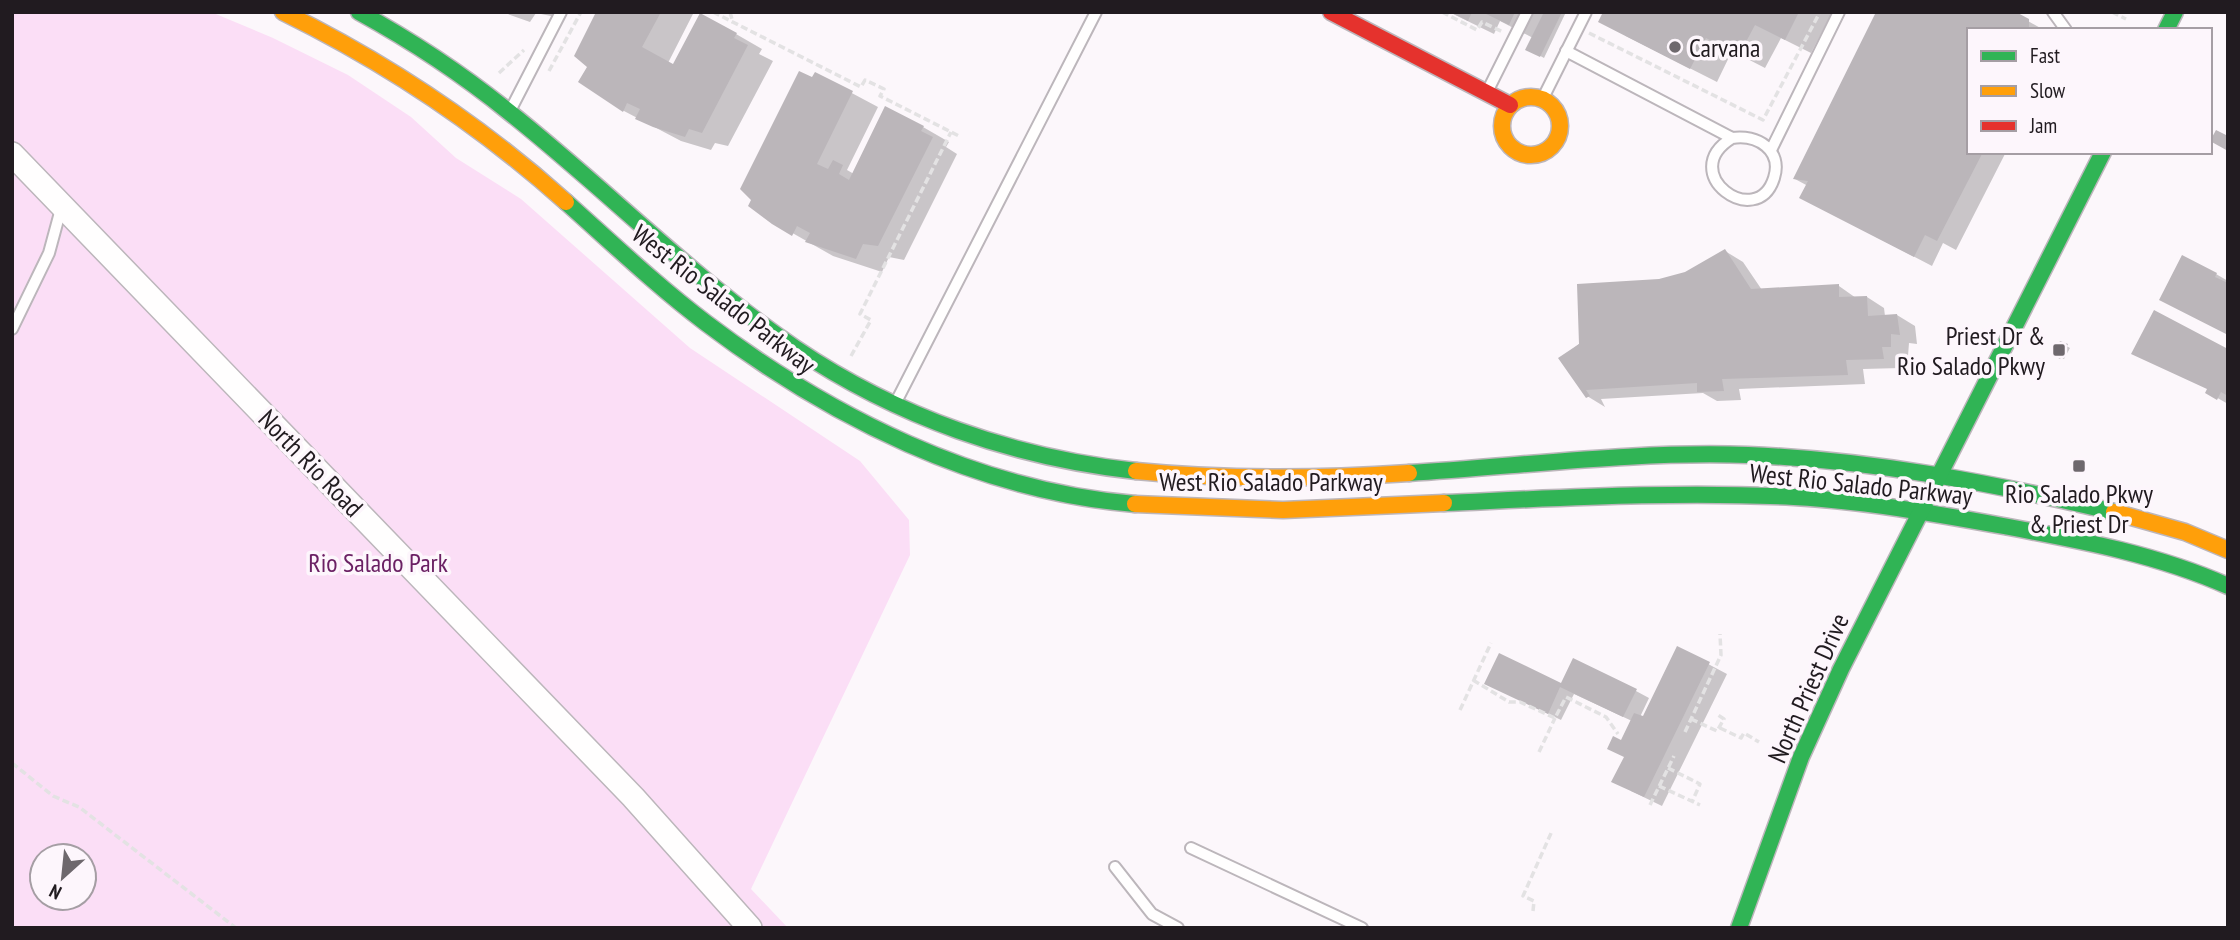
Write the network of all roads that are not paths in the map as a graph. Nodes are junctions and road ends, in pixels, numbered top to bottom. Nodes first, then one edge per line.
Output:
1 (283, 12) edge
2 (359, 12) edge
3 (561, 12) edge
4 (1096, 12) edge
5 (1528, 12) edge
6 (1586, 12) edge
7 (1839, 12) edge
8 (2053, 12) edge
9 (2175, 12) edge
10 (1334, 13) edge
11 (2065, 28) edge
12 (2167, 28) edge
13 (1566, 51) junction
14 (1487, 90) junction
15 (1542, 100) junction
16 (1510, 105) junction
17 (509, 111) junction
18 (489, 136) junction
19 (1732, 138) junction
20 (1771, 150) junction
21 (12, 154) edge
22 (2102, 154) edge
23 (62, 203) junction
24 (12, 329) edge
25 (889, 420) junction
26 (1937, 476) junction
27 (1495, 485) junction
28 (1918, 513) junction
29 (2228, 550) edge
30 (2228, 586) edge
31 (1191, 848) dead end
32 (1115, 867) dead end
33 (750, 928) edge
34 (1178, 928) edge
35 (1362, 928) edge
36 (1739, 928) edge

1 - 18 main road, West Rio Salado Parkway
2 - 17 main road, West Rio Salado Parkway
3 - 17 lane
4 - 25 lane
5 - 14 lane
6 - 13 lane
7 - 20 lane
8 - 11 lane
9 - 12 main road
10 - 14 main road
13 - 15 lane
13 - 19 lane
14 - 16 main road
15 - 16 main road
15 - 16 main road
17 - 18 main road
17 - 25 main road, West Rio Salado Parkway
18 - 25 main road, West Rio Salado Parkway
19 - 20 lane
19 - 20 lane
21 - 23 street, North Rio Road
22 - 26 main road, North Priest Drive
23 - 24 lane
23 - 33 street, North Rio Road
25 - 27 main road, West Rio Salado Parkway
25 - 27 main road, West Rio Salado Parkway
26 - 27 main road, West Rio Salado Parkway
26 - 28 main road, North Priest Drive
26 - 29 main road, West Rio Salado Parkway
27 - 28 main road, West Rio Salado Parkway
28 - 30 main road, West Rio Salado Parkway
28 - 36 main road, North Priest Drive
31 - 35 lane
32 - 34 lane

